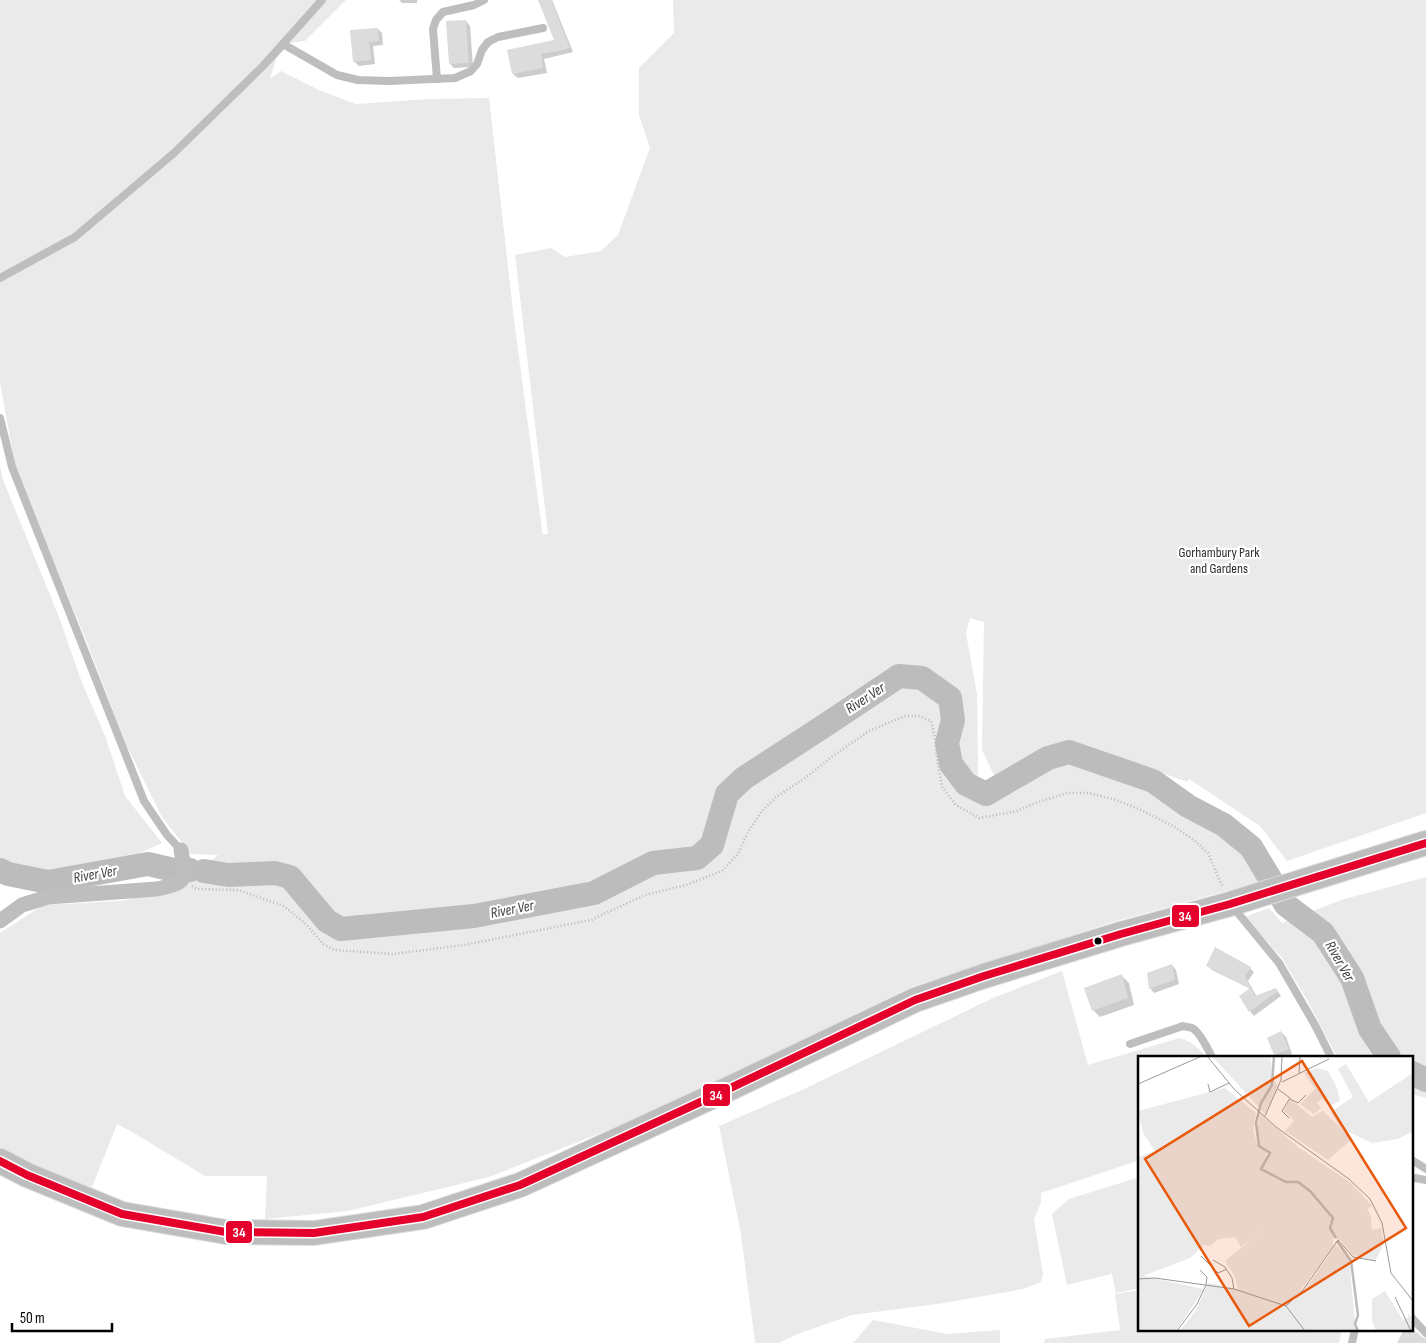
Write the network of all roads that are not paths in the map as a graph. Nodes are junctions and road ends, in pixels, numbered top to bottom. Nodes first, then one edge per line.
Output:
1 (322, 0) edge
2 (484, 0) edge
3 (542, 28) dead end
4 (283, 44) junction
5 (437, 79) junction
6 (0, 278) edge
7 (0, 418) edge
8 (1426, 843) edge
9 (181, 850) joint
10 (1227, 898) junction
11 (0, 921) edge
12 (1130, 1044) dead end
13 (1211, 1056) edge
14 (1330, 1056) edge
15 (0, 1161) edge
16 (1414, 1161) edge
17 (1426, 1169) edge
18 (1414, 1320) edge
19 (1355, 1330) edge
20 (1426, 1334) edge
21 (1352, 1343) edge

1 - 4 lane
2 - 5 lane
3 - 5 lane
4 - 5 lane
4 - 6 lane
7 - 9 lane
8 - 10 main road
9 - 11 street
10 - 14 lane
10 - 15 main road
12 - 13 lane
16 - 17 lane
18 - 20 lane
19 - 21 lane

